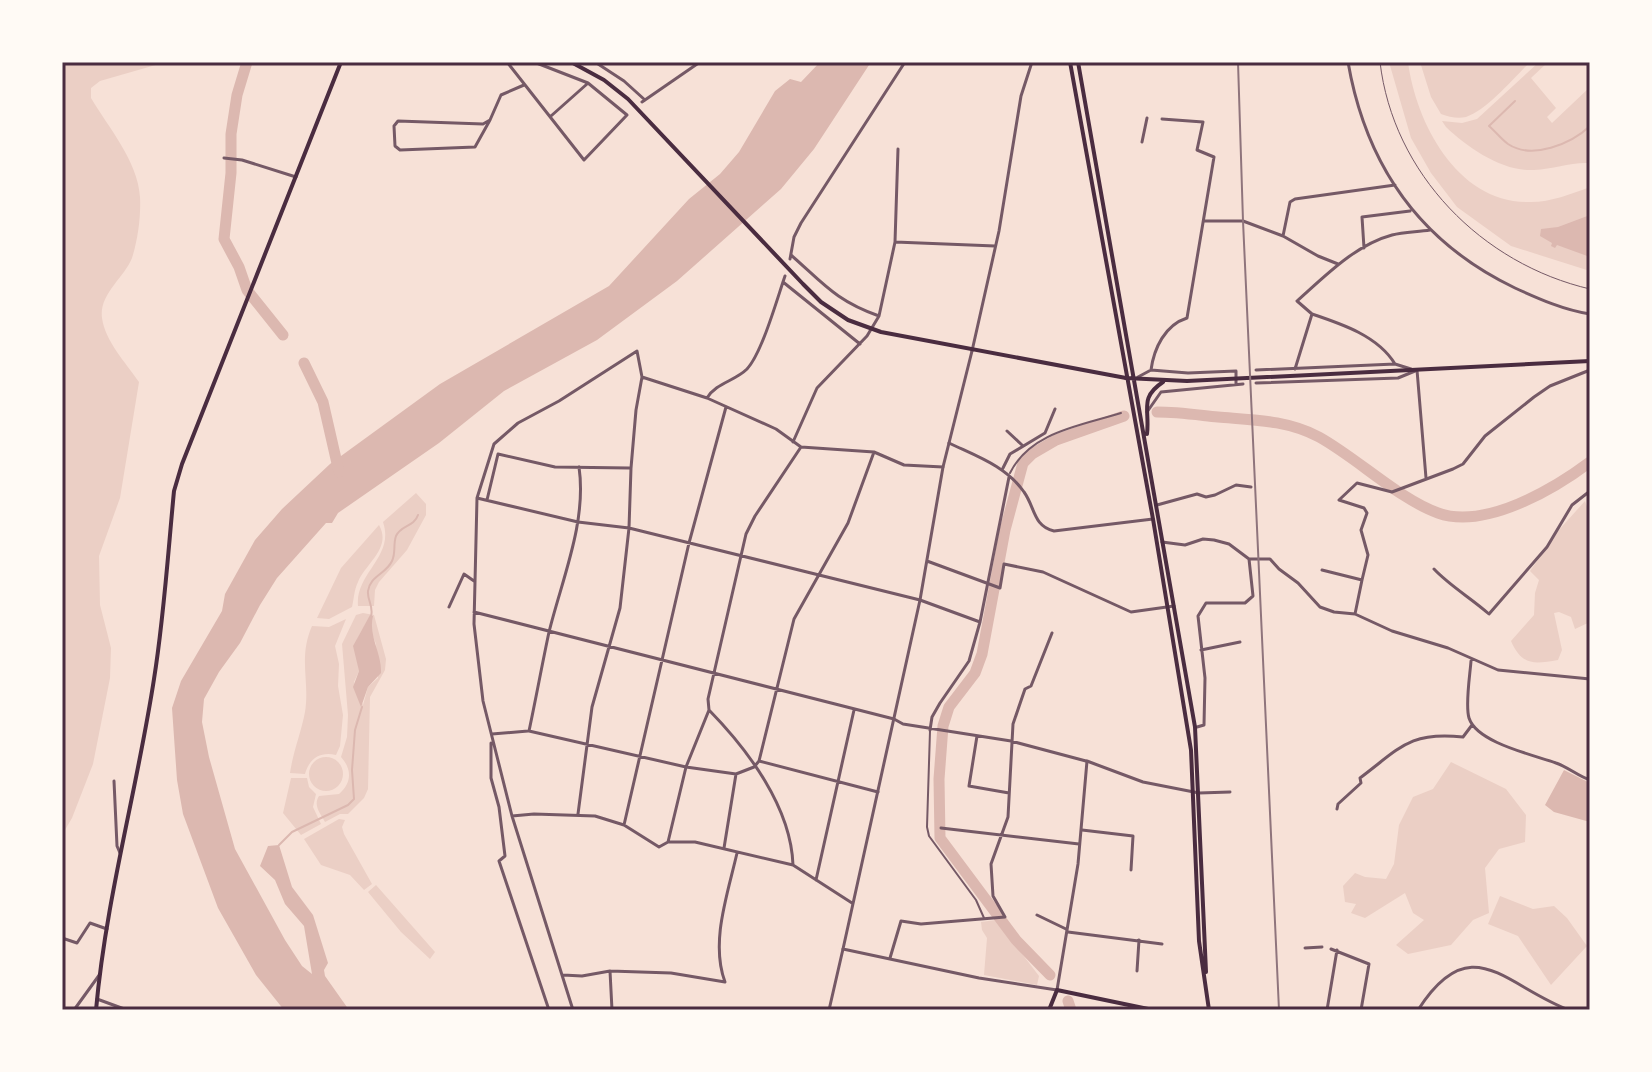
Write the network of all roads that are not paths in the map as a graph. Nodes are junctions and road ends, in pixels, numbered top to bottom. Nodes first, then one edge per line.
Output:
1 (341, 62) edge
2 (507, 62) edge
3 (534, 62) edge
4 (571, 62) edge
5 (595, 62) edge
6 (609, 62) edge
7 (700, 62) edge
8 (905, 62) edge
9 (1032, 62) edge
10 (1070, 62) edge
11 (1078, 62) edge
12 (1348, 62) edge
13 (1380, 62) edge
14 (604, 67) junction
15 (588, 83) junction
16 (524, 85) junction
17 (551, 116) junction
18 (1147, 118) dead end
19 (1162, 119) dead end
20 (490, 120) junction
21 (1142, 142) dead end
22 (898, 149) dead end
23 (225, 158) dead end
24 (296, 177) junction
25 (1395, 185) junction
26 (1413, 210) junction
27 (1204, 221) junction
28 (1430, 230) junction
29 (1283, 236) junction
30 (895, 242) junction
31 (996, 246) junction
32 (1364, 248) junction
33 (1338, 264) junction
34 (785, 276) dead end
35 (783, 282) junction
36 (1590, 289) edge
37 (1312, 314) junction
38 (1590, 314) edge
39 (879, 316) junction
40 (872, 329) junction
41 (860, 344) junction
42 (972, 351) junction
43 (1590, 361) edge
44 (1395, 364) junction
45 (1295, 369) junction
46 (1151, 370) junction
47 (1256, 370) dead end
48 (1417, 370) junction
49 (1590, 370) edge
50 (642, 377) junction
51 (1126, 378) junction
52 (1135, 379) junction
53 (1165, 381) junction
54 (1256, 383) dead end
55 (1236, 384) junction
56 (1243, 384) dead end
57 (707, 398) junction
58 (726, 407) junction
59 (1055, 409) dead end
60 (1147, 412) junction
61 (1121, 413) dead end
62 (1007, 431) dead end
63 (793, 442) junction
64 (1146, 442) junction
65 (949, 443) junction
66 (1022, 445) junction
67 (801, 447) junction
68 (874, 452) junction
69 (579, 467) junction
70 (943, 467) junction
71 (631, 468) junction
72 (1003, 468) junction
73 (1009, 477) junction
74 (1426, 478) junction
75 (1251, 487) dead end
76 (1590, 491) edge
77 (477, 498) junction
78 (487, 500) junction
79 (1157, 505) junction
80 (1153, 519) junction
81 (578, 522) junction
82 (629, 528) junction
83 (1164, 542) junction
84 (689, 543) junction
85 (1157, 544) junction
86 (741, 556) junction
87 (1250, 559) junction
88 (927, 561) junction
89 (1434, 569) dead end
90 (1322, 570) dead end
91 (817, 575) junction
92 (1362, 580) junction
93 (987, 583) junction
94 (920, 600) junction
95 (1174, 606) junction
96 (449, 607) dead end
97 (1167, 608) junction
98 (474, 614) junction
99 (1355, 614) junction
100 (980, 622) junction
101 (549, 633) junction
102 (1052, 633) dead end
103 (1240, 642) dead end
104 (610, 648) junction
105 (1201, 650) junction
106 (1471, 659) junction
107 (662, 661) junction
108 (713, 674) junction
109 (1590, 679) edge
110 (778, 689) junction
111 (709, 710) junction
112 (854, 710) junction
113 (894, 719) junction
114 (1472, 724) junction
115 (1195, 727) junction
116 (930, 730) junction
117 (529, 731) junction
118 (492, 736) junction
119 (977, 736) junction
120 (1011, 741) junction
121 (587, 744) junction
122 (640, 756) junction
123 (759, 761) junction
124 (1087, 761) junction
125 (686, 767) junction
126 (754, 767) junction
127 (736, 774) junction
128 (1590, 780) edge
129 (114, 781) dead end
130 (838, 782) junction
131 (878, 792) junction
132 (1230, 792) dead end
133 (1009, 793) junction
134 (1197, 793) junction
135 (1337, 809) dead end
136 (578, 814) junction
137 (512, 816) junction
138 (624, 825) junction
139 (941, 828) dead end
140 (1082, 830) junction
141 (1002, 836) junction
142 (668, 842) junction
143 (1079, 844) junction
144 (724, 848) junction
145 (120, 853) junction
146 (737, 853) junction
147 (793, 865) junction
148 (1131, 870) dead end
149 (816, 880) junction
150 (852, 903) junction
151 (1037, 915) dead end
152 (984, 918) junction
153 (107, 929) junction
154 (1068, 931) junction
155 (62, 938) edge
156 (1139, 940) junction
157 (1162, 944) dead end
158 (1322, 947) dead end
159 (1305, 948) dead end
160 (843, 949) junction
161 (1331, 949) dead end
162 (1337, 950) junction
163 (890, 959) junction
164 (610, 971) junction
165 (1137, 971) dead end
166 (100, 974) junction
167 (562, 976) junction
168 (1057, 990) junction
169 (97, 999) junction
170 (74, 1010) edge
171 (96, 1010) edge
172 (127, 1010) edge
173 (549, 1010) edge
174 (573, 1010) edge
175 (612, 1010) edge
176 (829, 1010) edge
177 (1049, 1010) edge
178 (1153, 1010) edge
179 (1209, 1010) edge
180 (1327, 1010) edge
181 (1361, 1010) edge
182 (1418, 1010) edge
183 (1569, 1010) edge

1 - 24 main road
2 - 16 street
3 - 15 street
4 - 40 main road
5 - 14 street
6 - 14 street
7 - 14 street
8 - 39 street
9 - 31 street
10 - 51 main road
11 - 52 main road
12 - 25 street
13 - 36 lane
15 - 17 street
15 - 17 street
16 - 17 street
16 - 20 street
18 - 21 street
19 - 27 street
20 - 20 street
22 - 30 street
23 - 24 street
24 - 145 main road
25 - 26 street
25 - 29 street
26 - 28 street
26 - 32 street
27 - 29 street
27 - 46 street
28 - 32 street
28 - 38 street
29 - 33 street
30 - 31 street
30 - 39 street
31 - 42 street
32 - 33 street
33 - 37 street
34 - 35 street
35 - 41 street
35 - 57 street
37 - 44 street
37 - 45 street
39 - 40 street
40 - 41 street
40 - 42 main road
41 - 63 street
42 - 51 main road
42 - 65 street
43 - 48 main road
44 - 45 street
44 - 48 street
45 - 47 street
46 - 52 street
46 - 55 street
48 - 53 main road
48 - 54 street
48 - 74 street
49 - 74 street
50 - 57 street
50 - 71 street
50 - 77 street
51 - 52 main road
51 - 80 main road
52 - 53 main road
52 - 64 main road
53 - 60 main road
55 - 56 street
55 - 60 street
57 - 58 street
58 - 63 street
58 - 84 street
59 - 66 street
60 - 64 main road
61 - 73 street
62 - 66 street
63 - 67 street
64 - 79 main road
65 - 70 street
65 - 72 street
66 - 72 street
67 - 68 street
67 - 86 street
68 - 70 street
68 - 91 street
69 - 71 street
69 - 78 street
69 - 81 street
70 - 88 street
71 - 82 street
72 - 73 street
73 - 80 street
73 - 93 street
74 - 92 street
75 - 79 street
76 - 89 street
77 - 78 street
77 - 98 street
78 - 81 street
79 - 83 main road
80 - 85 main road
81 - 82 street
81 - 101 street
82 - 84 street
82 - 104 street
83 - 85 street
83 - 87 street
83 - 95 main road
84 - 86 street
84 - 107 street
85 - 97 main road
86 - 91 street
86 - 108 street
87 - 99 street
87 - 105 street
88 - 93 street
88 - 94 street
90 - 92 street
91 - 94 street
91 - 110 street
92 - 99 street
93 - 97 street
93 - 100 street
94 - 100 street
94 - 113 street
95 - 97 street
95 - 115 main road
96 - 98 street
97 - 134 main road
98 - 101 street
98 - 118 street
99 - 106 street
100 - 116 street
101 - 104 street
101 - 117 street
102 - 120 street
103 - 105 street
104 - 107 street
104 - 121 street
105 - 115 street
106 - 109 street
106 - 114 street
107 - 108 street
107 - 122 street
108 - 110 street
108 - 111 street
110 - 112 street
110 - 123 street
111 - 125 street
111 - 126 street
112 - 113 street
112 - 130 street
113 - 116 street
113 - 131 street
114 - 128 street
114 - 135 street
115 - 134 main road
116 - 119 street
116 - 152 street
117 - 118 street
117 - 121 street
118 - 137 street
118 - 173 street
119 - 120 street
119 - 133 street
120 - 124 street
120 - 133 street
121 - 122 street
121 - 136 street
122 - 125 street
122 - 138 street
123 - 126 street
123 - 130 street
124 - 134 street
124 - 140 street
125 - 127 street
125 - 142 street
126 - 127 street
126 - 147 street
127 - 144 street
129 - 145 street
130 - 131 street
130 - 149 street
131 - 150 street
132 - 134 street
133 - 141 street
134 - 179 main road
136 - 137 street
136 - 138 street
137 - 167 street
138 - 142 street
139 - 141 street
140 - 143 street
140 - 148 street
141 - 143 street
141 - 152 street
142 - 144 street
143 - 154 street
144 - 146 street
145 - 153 main road
146 - 147 street
146 - 164 street
147 - 149 street
149 - 150 street
150 - 160 street
151 - 154 street
152 - 163 street
153 - 155 street
153 - 166 main road
154 - 156 street
154 - 168 street
156 - 157 street
156 - 165 street
158 - 159 street
160 - 163 street
160 - 176 street
161 - 162 street
162 - 180 street
162 - 181 street
163 - 168 street
164 - 167 street
164 - 175 street
166 - 169 main road
166 - 170 street
167 - 174 street
168 - 177 main road
168 - 178 main road
169 - 171 main road
169 - 172 street
182 - 183 street

